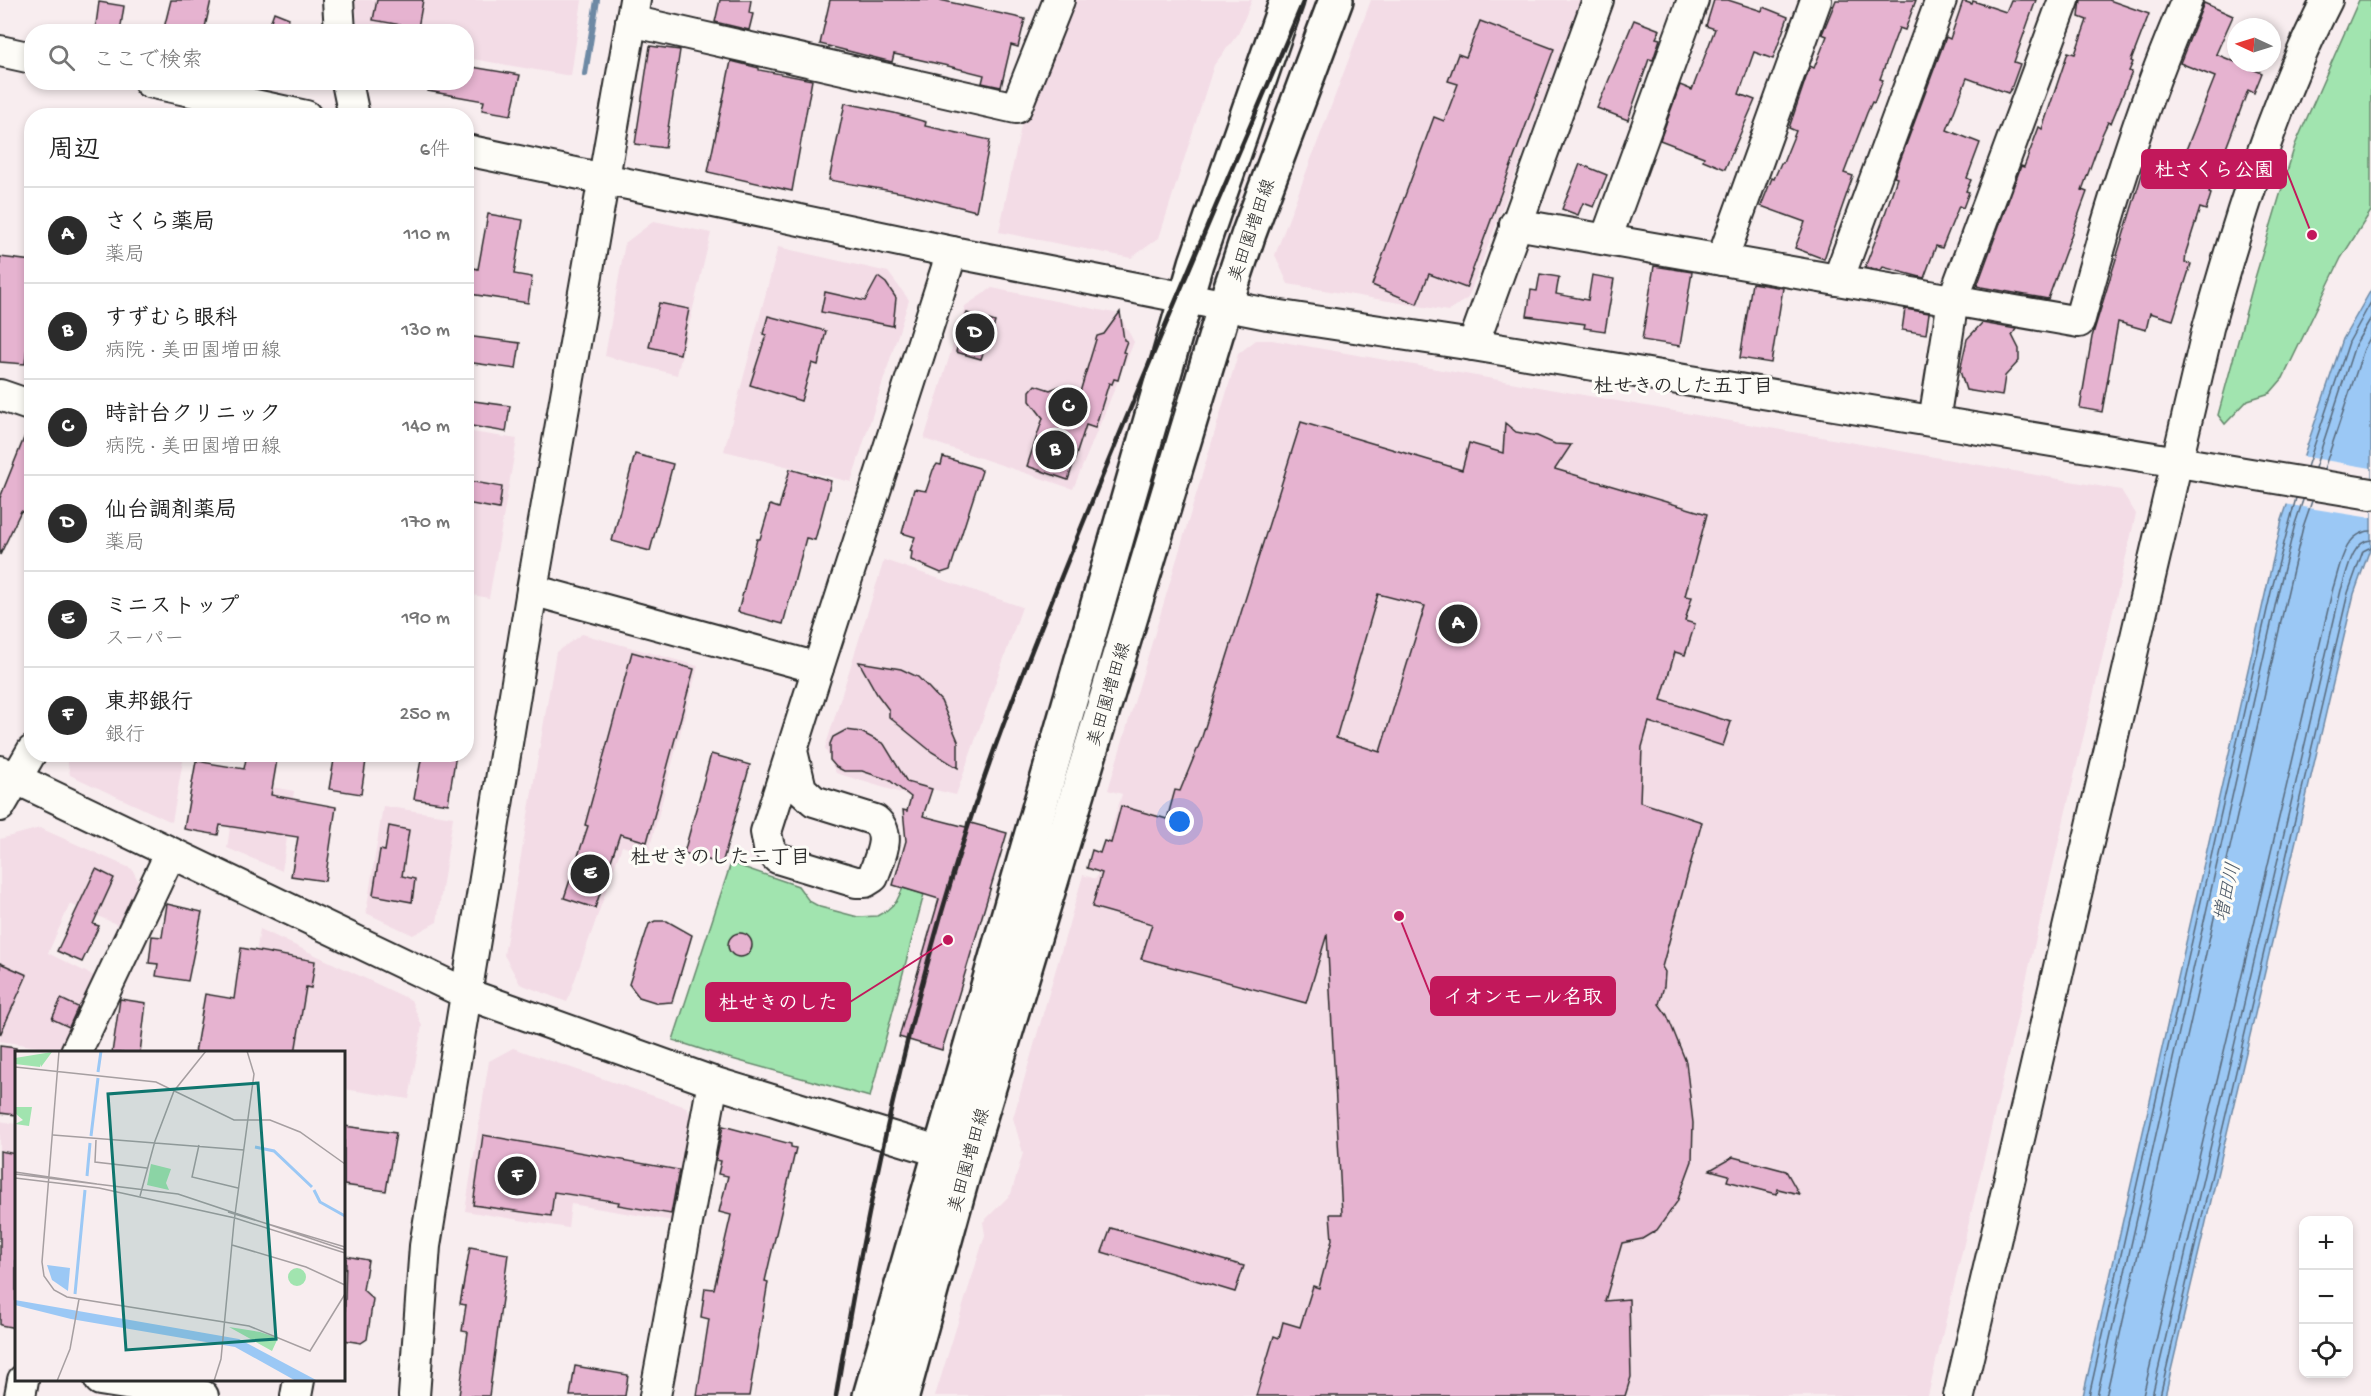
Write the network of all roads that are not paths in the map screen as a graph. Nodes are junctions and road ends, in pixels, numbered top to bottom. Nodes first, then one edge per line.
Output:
1 (338, 0) edge
2 (1059, 0) edge
3 (1287, 0) edge
4 (1336, 0) edge
5 (1598, 0) edge
6 (1693, 0) edge
7 (1816, 0) edge
8 (1941, 0) edge
9 (2064, 0) edge
10 (2187, 0) edge
11 (2318, 2) edge
12 (633, 10) edge
13 (340, 24) edge
14 (0, 51) edge
15 (24, 56) edge
16 (186, 90) edge
17 (349, 90) edge
18 (269, 108) edge
19 (352, 108) edge
20 (474, 152) edge
21 (603, 179) junction
22 (1515, 224) junction
23 (1606, 239) junction
24 (952, 252) junction
25 (1722, 260) junction
26 (1838, 280) junction
27 (1186, 298) junction
28 (1953, 300) junction
29 (1225, 305) junction
30 (1473, 345) junction
31 (0, 395) edge
32 (24, 403) edge
33 (1934, 422) junction
34 (2175, 463) junction
35 (2371, 494) edge
36 (532, 590) junction
37 (818, 668) junction
38 (792, 751) junction
39 (24, 760) edge
40 (7, 776) edge
41 (808, 795) junction
42 (0, 807) edge
43 (170, 854) junction
44 (777, 858) junction
45 (467, 994) junction
46 (77, 1051) edge
47 (713, 1082) junction
48 (953, 1156) junction
49 (23, 1381) edge
50 (106, 1381) edge
51 (299, 1381) edge
52 (20, 1396) edge
53 (203, 1396) edge
54 (296, 1396) edge
55 (414, 1396) edge
56 (655, 1396) edge
57 (870, 1396) edge
58 (902, 1396) edge
59 (1959, 1396) edge

1 - 13 street
2 - 12 street
3 - 27 main road, 美田園増田線
4 - 29 main road, 美田園増田線
5 - 22 street
6 - 23 street
7 - 25 street
8 - 26 street
9 - 28 street
10 - 28 street
11 - 34 street
12 - 21 street
14 - 15 street
16 - 18 street
17 - 19 street
20 - 21 street
21 - 24 street
21 - 36 street
22 - 23 street
22 - 30 street
23 - 25 street
24 - 27 street
24 - 37 street
25 - 26 street
26 - 28 street
27 - 29 street
27 - 48 main road, 美田園増田線
28 - 33 street
29 - 30 street
29 - 48 main road, 美田園増田線
30 - 33 street
31 - 32 street
33 - 34 street
34 - 35 street
34 - 59 street
36 - 37 street
36 - 45 street
37 - 38 street
38 - 41 street
38 - 44 street
39 - 40 street
40 - 42 street
40 - 43 street
41 - 44 street
41 - 44 street
43 - 45 street
43 - 46 street
45 - 47 street
45 - 55 street
47 - 48 street
47 - 56 street
48 - 57 main road, 美田園増田線
48 - 58 main road, 美田園増田線
49 - 52 street
50 - 53 street
51 - 54 street

